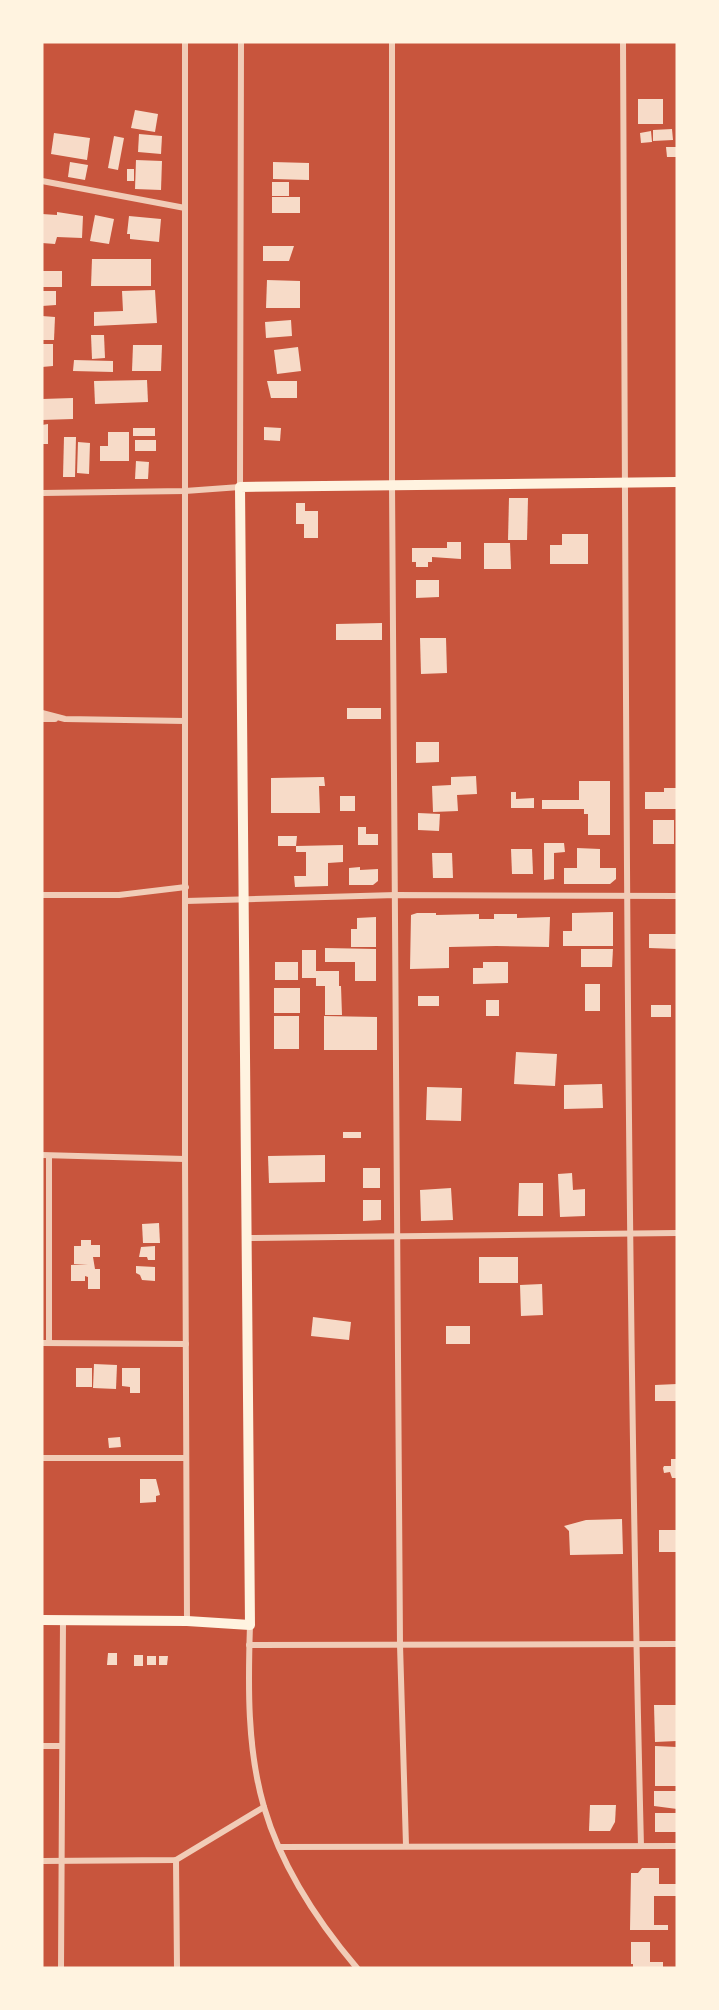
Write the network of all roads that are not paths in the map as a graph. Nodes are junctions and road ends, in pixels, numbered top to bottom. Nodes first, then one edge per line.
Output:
1 (185, 42) edge
2 (240, 42) edge
3 (392, 42) edge
4 (623, 42) edge
5 (42, 181) edge
6 (185, 208) junction
7 (677, 482) edge
8 (625, 483) junction
9 (392, 485) junction
10 (240, 487) junction
11 (185, 491) junction
12 (42, 492) edge
13 (42, 713) edge
14 (42, 719) edge
15 (65, 719) junction
16 (185, 721) junction
17 (186, 887) junction
18 (42, 895) edge
19 (396, 895) junction
20 (626, 896) junction
21 (677, 896) edge
22 (245, 899) junction
23 (186, 901) junction
24 (45, 1155) edge
25 (185, 1159) junction
26 (632, 1233) junction
27 (677, 1233) edge
28 (397, 1236) junction
29 (248, 1238) junction
30 (45, 1343) edge
31 (186, 1344) junction
32 (42, 1458) edge
33 (186, 1458) junction
34 (42, 1620) edge
35 (63, 1620) junction
36 (187, 1621) junction
37 (250, 1625) junction
38 (636, 1644) junction
39 (677, 1644) edge
40 (249, 1645) junction
41 (400, 1645) junction
42 (42, 1746) edge
43 (62, 1746) junction
44 (264, 1807) junction
45 (406, 1845) junction
46 (641, 1846) junction
47 (677, 1846) edge
48 (280, 1847) junction
49 (176, 1860) junction
50 (42, 1862) edge
51 (62, 1862) junction
52 (61, 1968) edge
53 (177, 1968) edge
54 (357, 1968) edge

1 - 6 street
2 - 10 street
3 - 9 street
4 - 8 street
5 - 6 street
6 - 11 street
7 - 8 main road
8 - 9 main road
8 - 20 street
9 - 10 main road
9 - 19 street
10 - 11 street
10 - 22 main road
11 - 12 street
11 - 16 street
13 - 15 street
14 - 15 street
15 - 16 street
16 - 17 street
17 - 18 street
17 - 23 street
19 - 20 street
19 - 22 street
19 - 28 street
20 - 21 street
20 - 26 street
22 - 23 street
22 - 29 main road
23 - 25 street
24 - 25 street
24 - 30 street
25 - 31 street
26 - 27 street
26 - 28 street
26 - 38 street
28 - 29 street
28 - 41 street
29 - 37 main road
30 - 31 street
31 - 33 street
32 - 33 street
33 - 36 street
34 - 35 main road
35 - 36 main road
35 - 43 street
36 - 37 main road
37 - 40 street
38 - 39 street
38 - 41 street
38 - 46 street
40 - 41 street
40 - 44 street
41 - 45 street
42 - 43 street
43 - 51 street
44 - 48 street
44 - 49 street
45 - 46 street
45 - 48 street
46 - 47 street
48 - 54 street
49 - 51 street
49 - 53 street
50 - 51 street
51 - 52 street

